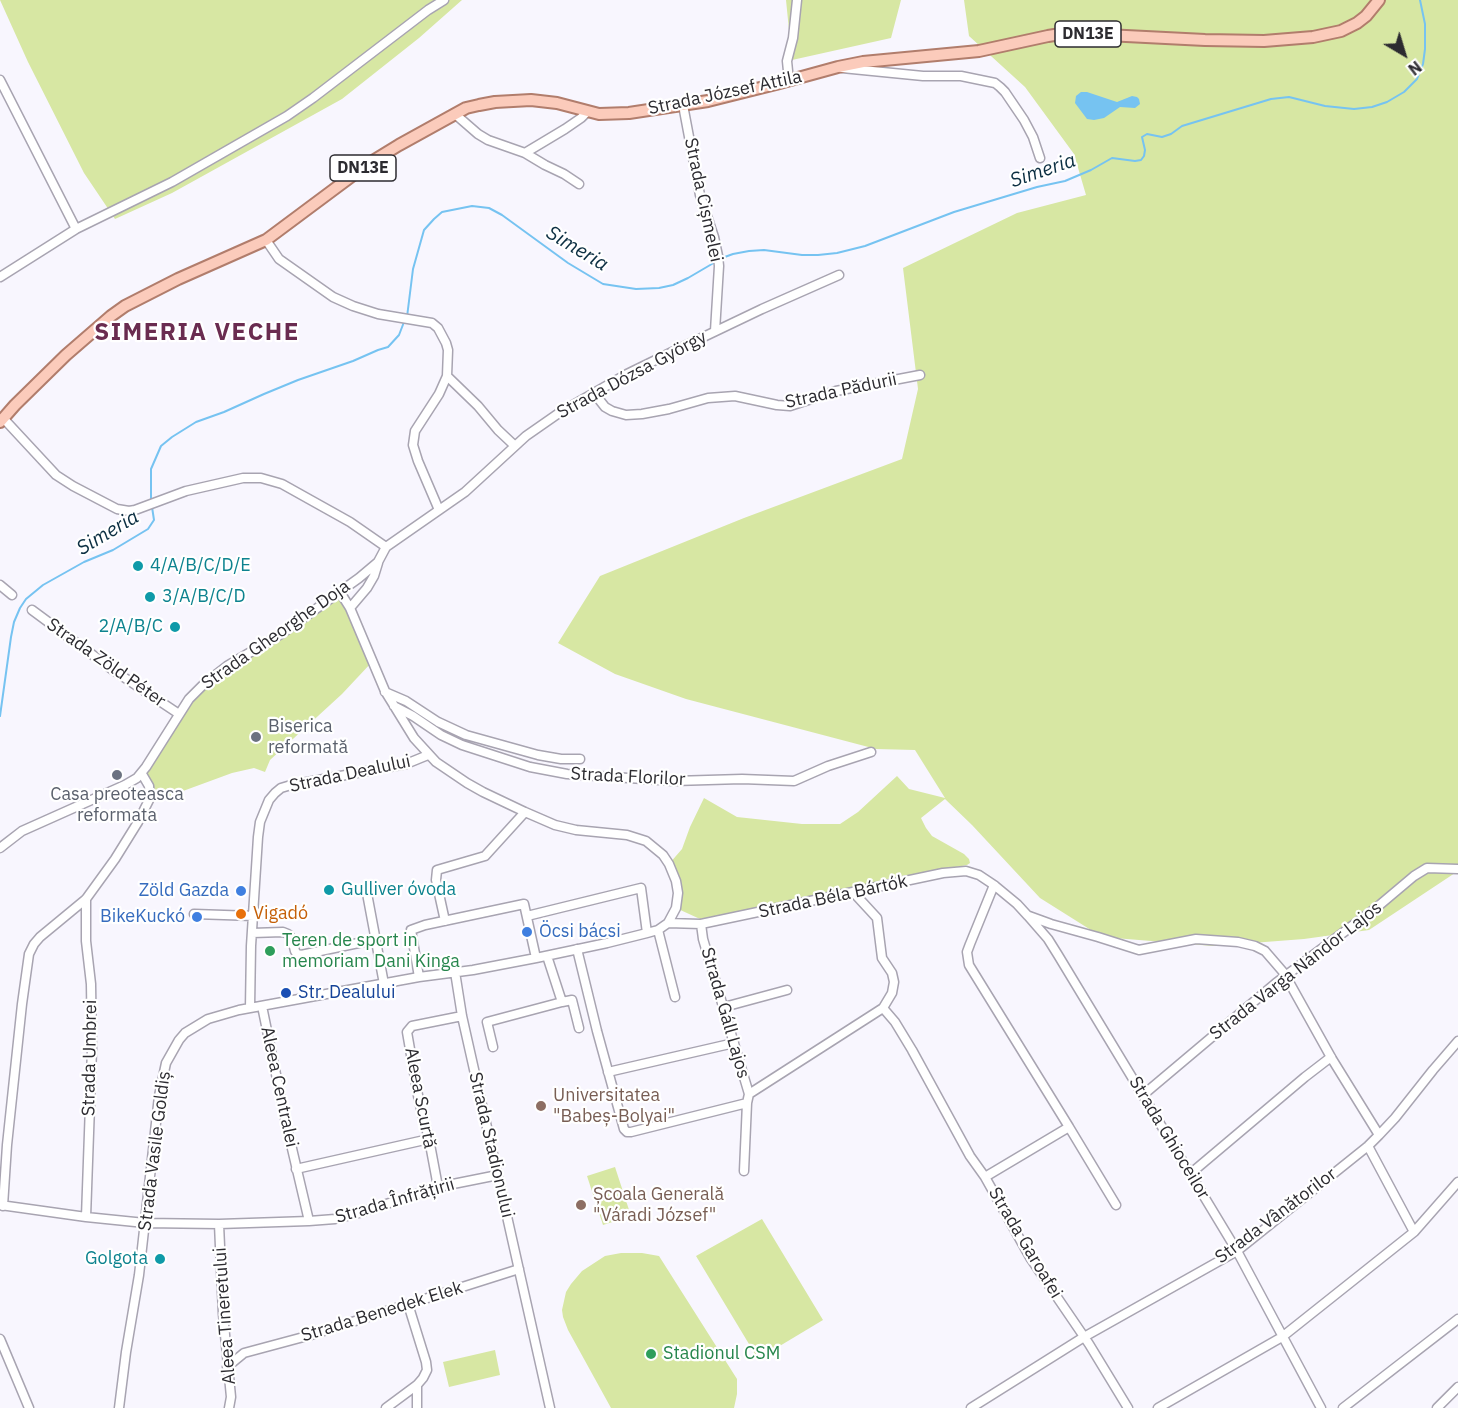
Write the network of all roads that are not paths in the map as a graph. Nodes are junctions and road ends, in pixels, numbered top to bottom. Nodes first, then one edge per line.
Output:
1 (444, 0) edge
2 (797, 0) edge
3 (1379, 0) edge
4 (838, 67) junction
5 (0, 80) edge
6 (789, 81) junction
7 (683, 105) junction
8 (587, 112) junction
9 (455, 114) junction
10 (525, 153) junction
11 (1040, 158) dead end
12 (579, 184) dead end
13 (76, 229) junction
14 (266, 240) junction
15 (839, 275) dead end
16 (0, 277) edge
17 (715, 331) junction
18 (920, 375) dead end
19 (447, 376) junction
20 (594, 393) junction
21 (1, 420) edge
22 (515, 446) junction
23 (439, 510) junction
24 (386, 547) junction
25 (378, 562) junction
26 (0, 585) edge
27 (340, 592) junction
28 (12, 595) dead end
29 (350, 608) junction
30 (33, 610) dead end
31 (385, 691) junction
32 (394, 706) junction
33 (179, 714) junction
34 (871, 752) dead end
35 (428, 755) junction
36 (580, 759) dead end
37 (142, 774) junction
38 (525, 812) junction
39 (0, 848) edge
40 (1458, 869) edge
41 (994, 885) junction
42 (366, 888) dead end
43 (853, 892) junction
44 (86, 899) junction
45 (194, 914) dead end
46 (1028, 915) junction
47 (254, 916) junction
48 (527, 916) junction
49 (445, 921) junction
50 (668, 923) junction
51 (701, 924) junction
52 (658, 930) junction
53 (252, 933) junction
54 (647, 933) junction
55 (368, 941) dead end
56 (577, 949) junction
57 (547, 956) junction
58 (536, 958) junction
59 (455, 972) junction
60 (1286, 976) junction
61 (419, 977) junction
62 (384, 984) junction
63 (787, 990) dead end
64 (675, 997) dead end
65 (562, 1002) junction
66 (262, 1006) junction
67 (724, 1007) junction
68 (250, 1008) junction
69 (883, 1008) junction
70 (462, 1016) junction
71 (579, 1028) dead end
72 (1458, 1041) edge
73 (734, 1043) junction
74 (493, 1047) dead end
75 (1331, 1057) junction
76 (608, 1072) junction
77 (1143, 1095) junction
78 (748, 1098) junction
79 (1069, 1127) junction
80 (1379, 1135) junction
81 (429, 1139) junction
82 (1368, 1146) junction
83 (296, 1169) junction
84 (744, 1171) dead end
85 (1190, 1174) junction
86 (498, 1175) junction
87 (985, 1177) junction
88 (1458, 1182) edge
89 (438, 1187) junction
90 (1116, 1205) dead end
91 (2, 1206) edge
92 (86, 1217) junction
93 (309, 1221) junction
94 (146, 1223) junction
95 (219, 1224) junction
96 (1414, 1232) junction
97 (1237, 1251) junction
98 (519, 1269) junction
99 (408, 1304) junction
100 (1458, 1318) edge
101 (1084, 1337) junction
102 (1282, 1337) junction
103 (0, 1339) edge
104 (225, 1346) junction
105 (244, 1353) junction
106 (227, 1367) junction
107 (417, 1385) junction
108 (1458, 1388) edge
109 (29, 1408) edge
110 (119, 1408) edge
111 (229, 1408) edge
112 (386, 1408) edge
113 (417, 1408) edge
114 (550, 1408) edge
115 (971, 1408) edge
116 (1128, 1408) edge
117 (1158, 1408) edge
118 (1321, 1408) edge
119 (1343, 1408) edge
120 (1437, 1408) edge

1 - 13 street
2 - 6 street
3 - 4 main road, DN13E
4 - 6 main road, Strada József Attila / DN13E
4 - 11 street, Strada József Attila
5 - 13 street
6 - 7 main road, Strada József Attila / DN13E
7 - 8 main road, Strada József Attila / DN13E
7 - 17 street, Strada Cișmelei
8 - 9 main road, Strada József Attila / DN13E
8 - 10 street
9 - 10 street
9 - 14 main road, Strada József Attila / DN13E
10 - 12 street
13 - 16 street
14 - 19 street
14 - 21 main road, Strada József Attila / DN13E
15 - 17 street, Strada Dózsa György
17 - 20 street, Strada Dózsa György
18 - 20 street, Strada Pădurii
19 - 22 street
19 - 23 street
20 - 22 street, Strada Dózsa György
21 - 24 street
22 - 23 street, Strada Dózsa György
23 - 24 street, Strada Dózsa György
24 - 25 street, Strada Gheorghe Doja
25 - 27 street, Strada Gheorghe Doja
25 - 29 street
26 - 28 street
27 - 29 street
27 - 33 street, Strada Gheorghe Doja
29 - 31 street
30 - 33 street, Strada Zöld Péter
31 - 32 street
31 - 36 street, Strada Florilor
32 - 34 street, Strada Florilor
32 - 35 street
33 - 37 street, Strada Gheorghe Doja
35 - 38 street
35 - 47 street, Strada Dealului
37 - 39 street, Strada Gheorghe Doja
37 - 44 street
38 - 49 street
38 - 50 street
40 - 60 street, Strada Varga Nándor Lajos
41 - 43 street, Strada Béla Bártók
41 - 46 street, Strada Ghioceilor
41 - 79 street
42 - 62 street
43 - 51 street, Strada Béla Bártók
43 - 69 street
44 - 91 street
44 - 92 street, Strada Umbrei
45 - 47 street
46 - 60 street
46 - 77 street, Strada Ghioceilor
47 - 53 street, Strada Dealului
48 - 49 street
48 - 54 street
48 - 58 street
49 - 61 street
50 - 51 street, Strada Béla Bártók
50 - 52 street
51 - 67 street, Strada Gáll Lajos
52 - 54 street
52 - 64 street
53 - 55 street
53 - 68 street, Strada Dealului
54 - 56 street
56 - 57 street
56 - 76 street
57 - 58 street
57 - 65 street
58 - 59 street
59 - 61 street, Strada Vasile Goldiș
59 - 70 street, Strada Stadionului
60 - 75 street
60 - 77 street, Strada Varga Nándor Lajos
61 - 62 street, Strada Vasile Goldiș
62 - 66 street, Strada Vasile Goldiș
63 - 67 street
65 - 71 street
65 - 74 street, Strada Stadionului
66 - 68 street, Strada Vasile Goldiș
66 - 83 street, Aleea Centralei
67 - 73 street, Strada Gáll Lajos
68 - 94 street, Strada Vasile Goldiș
69 - 78 street
69 - 87 street
70 - 81 street, Aleea Scurtă
70 - 86 street, Strada Stadionului
72 - 80 street, Strada Vânătorilor
73 - 76 street
73 - 78 street, Strada Gáll Lajos
75 - 80 street
75 - 85 street
76 - 78 street
77 - 85 street, Strada Ghioceilor
78 - 84 street, Strada Gáll Lajos
79 - 87 street, Strada Garoafei
79 - 90 street
80 - 82 street, Strada Vânătorilor
81 - 83 street, Aleea Centralei
81 - 89 street, Aleea Scurtă
82 - 96 street
82 - 97 street, Strada Vânătorilor
83 - 93 street, Aleea Centralei
85 - 97 street, Strada Ghioceilor
86 - 89 street, Strada Înfrățirii
86 - 98 street, Strada Stadionului
87 - 101 street, Strada Garoafei
88 - 96 street
89 - 93 street, Strada Înfrățirii
91 - 92 street, Strada Înfrățirii
92 - 94 street, Strada Înfrățirii
93 - 95 street, Strada Înfrățirii
94 - 95 street, Strada Înfrățirii
94 - 110 street, Strada Vasile Goldiș
95 - 104 street, Aleea Tineretului
96 - 102 street
97 - 101 street, Strada Vânătorilor
97 - 102 street, Strada Ghioceilor
98 - 99 street, Strada Benedek Elek
98 - 114 street, Strada Stadionului
99 - 105 street, Strada Benedek Elek
99 - 107 street
100 - 119 street
101 - 115 street, Strada Vânătorilor
101 - 116 street, Strada Garoafei
102 - 117 street
102 - 118 street, Strada Ghioceilor
103 - 109 street
104 - 105 street
104 - 106 street, Aleea Tineretului
105 - 106 street, Strada Benedek Elek
106 - 111 street, Aleea Tineretului
107 - 112 street
107 - 113 street
108 - 120 street

